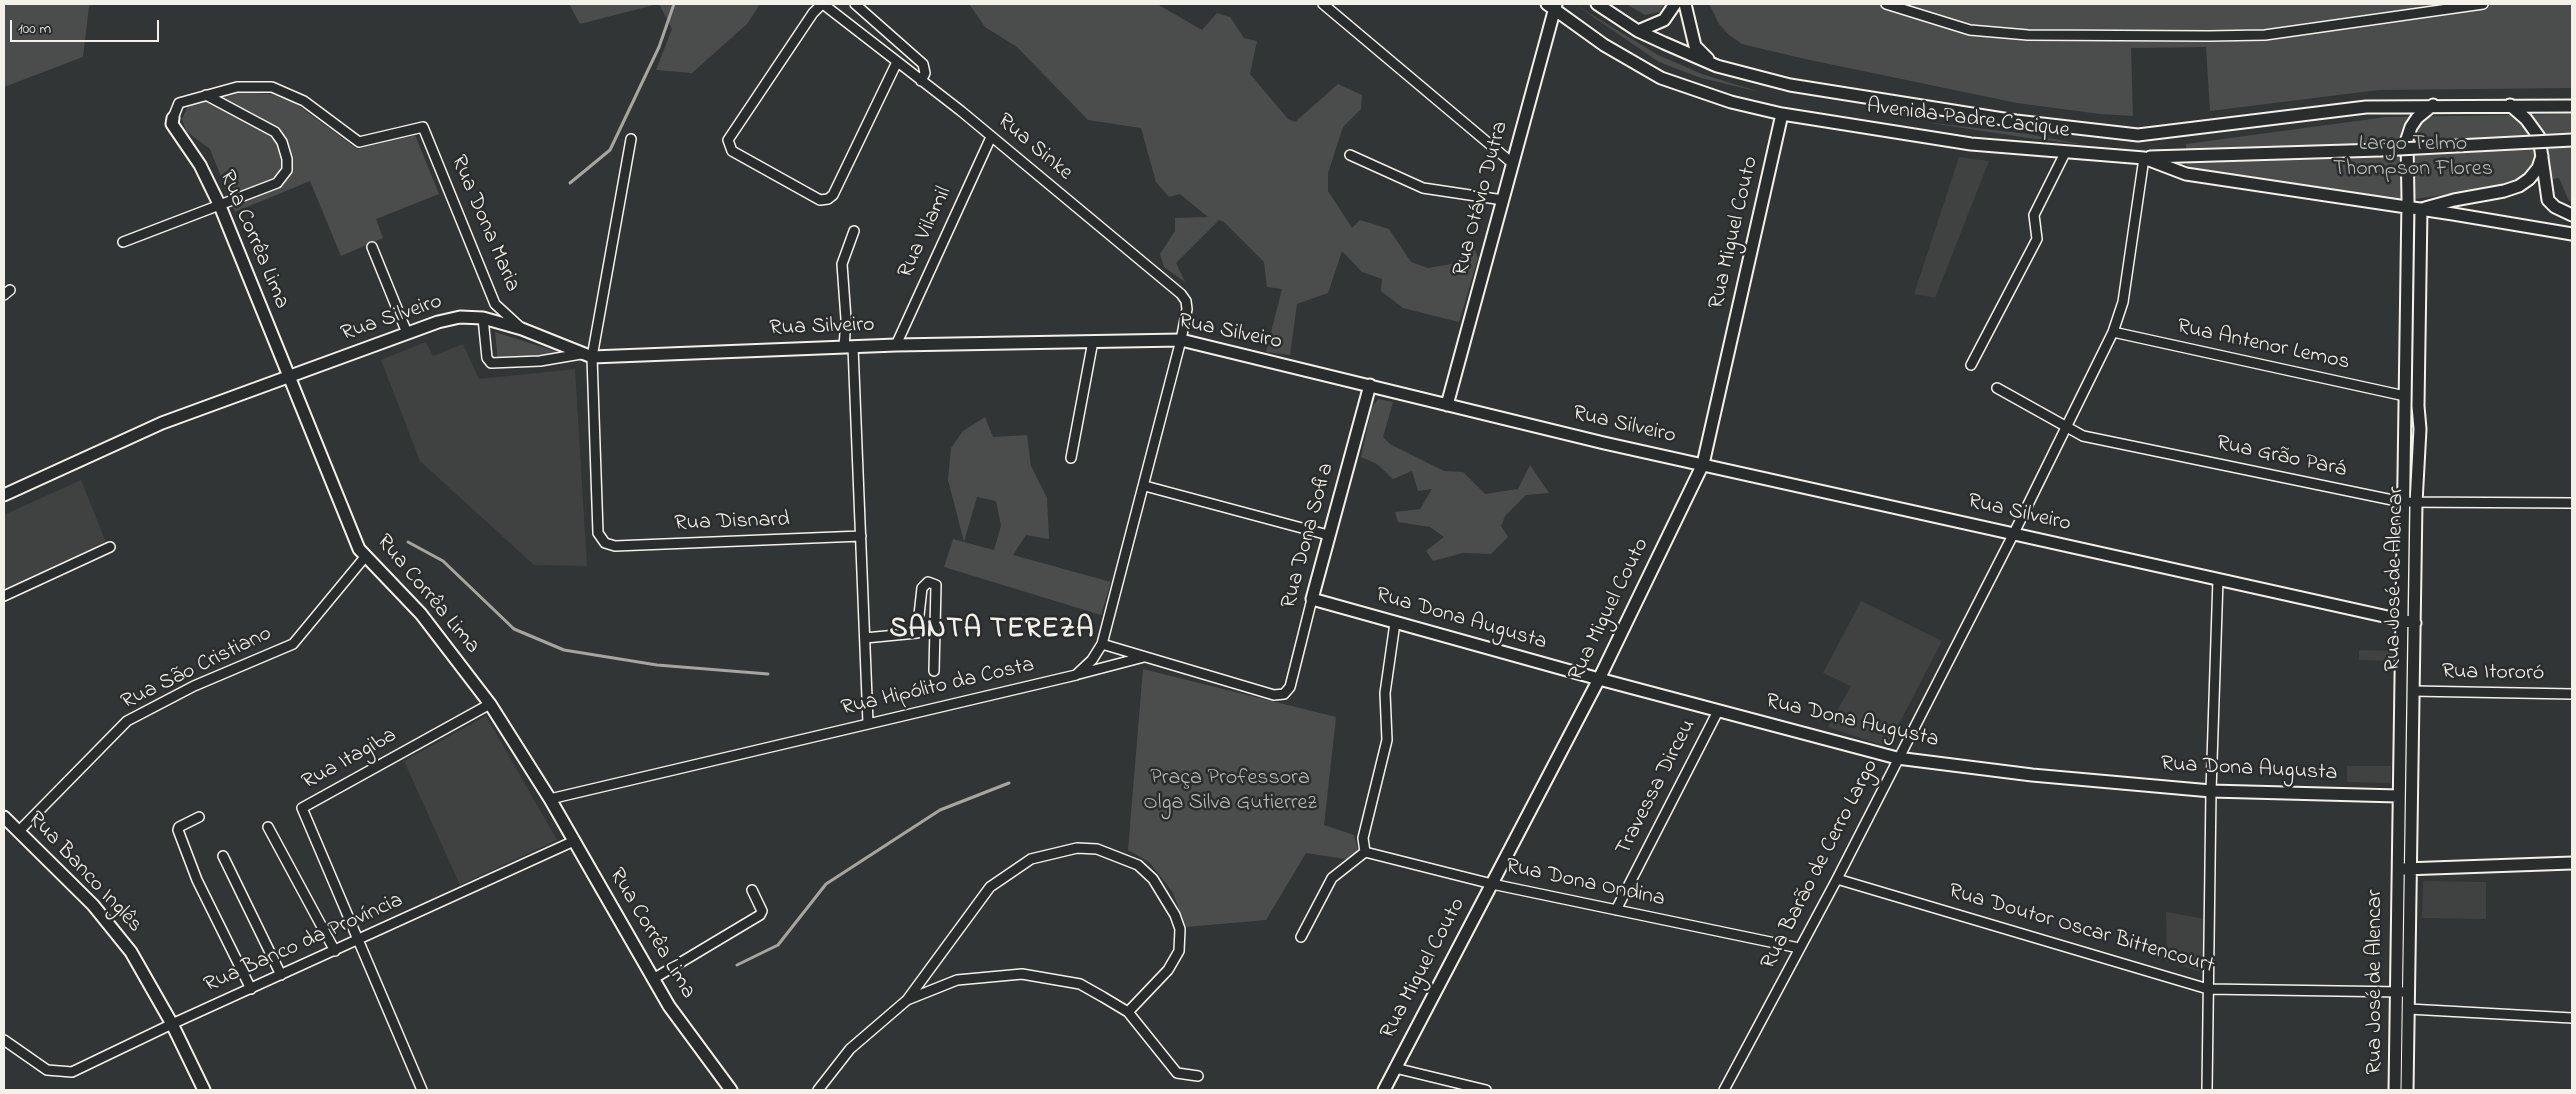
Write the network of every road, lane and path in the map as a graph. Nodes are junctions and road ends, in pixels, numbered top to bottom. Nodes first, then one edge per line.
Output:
1 (823, 4) edge
2 (855, 4) edge
3 (1323, 4) edge
4 (1597, 4) edge
5 (1675, 4) edge
6 (1685, 4) edge
7 (1886, 4) edge
8 (2483, 4) edge
9 (1552, 6) edge
10 (1638, 30) junction
11 (897, 62) junction
12 (1717, 66) junction
13 (921, 81) junction
14 (206, 95) junction
15 (2510, 105) junction
16 (2433, 106) junction
17 (2572, 106) edge
18 (1782, 114) junction
19 (173, 118) joint
20 (991, 137) junction
21 (631, 139) dead end
22 (2572, 140) edge
23 (2065, 153) junction
24 (1350, 155) dead end
25 (2542, 156) junction
26 (2144, 158) junction
27 (1512, 163) junction
28 (1502, 200) junction
29 (220, 206) junction
30 (2408, 207) junction
31 (2421, 209) junction
32 (2572, 215) edge
33 (854, 231) dead end
34 (2572, 234) edge
35 (124, 242) dead end
36 (372, 247) dead end
37 (483, 318) junction
38 (522, 329) junction
39 (2114, 332) junction
40 (408, 333) junction
41 (1181, 340) junction
42 (1093, 342) junction
43 (896, 345) junction
44 (848, 347) junction
45 (586, 355) junction
46 (1971, 365) dead end
47 (288, 376) junction
48 (1370, 385) junction
49 (1996, 388) dead end
50 (2405, 396) junction
51 (1447, 405) junction
52 (2066, 427) junction
53 (1071, 458) dead end
54 (1703, 464) junction
55 (1145, 486) junction
56 (4, 495) edge
57 (2402, 502) junction
58 (2416, 503) junction
59 (2572, 503) edge
60 (2014, 534) junction
61 (1328, 535) junction
62 (861, 536) junction
63 (110, 547) dead end
64 (364, 557) junction
65 (2218, 579) junction
66 (4, 596) edge
67 (1312, 599) junction
68 (2400, 620) junction
69 (2415, 623) junction
70 (1395, 624) junction
71 (865, 638) junction
72 (1102, 644) junction
73 (1144, 657) junction
74 (934, 671) dead end
75 (1076, 675) junction
76 (1600, 679) junction
77 (2413, 692) junction
78 (2572, 694) edge
79 (490, 704) junction
80 (1718, 711) junction
81 (868, 723) junction
82 (1897, 758) junction
83 (2211, 791) junction
84 (2398, 796) junction
85 (550, 799) junction
86 (4, 817) edge
87 (199, 817) dead end
88 (268, 827) dead end
89 (19, 831) junction
90 (574, 841) junction
91 (1365, 852) junction
92 (223, 856) dead end
93 (2572, 863) edge
94 (2397, 869) junction
95 (2410, 869) junction
96 (1837, 879) junction
97 (1492, 884) junction
98 (752, 890) dead end
99 (1616, 910) junction
100 (1301, 937) dead end
101 (358, 940) junction
102 (1799, 948) junction
103 (335, 951) junction
104 (281, 975) junction
105 (653, 979) junction
106 (251, 989) junction
107 (2208, 989) junction
108 (2396, 992) junction
109 (2409, 992) junction
110 (907, 1000) junction
111 (2409, 1009) junction
112 (1128, 1012) junction
113 (2572, 1018) edge
114 (172, 1024) junction
115 (4, 1040) edge
116 (1395, 1068) junction
117 (1198, 1076) dead end
118 (204, 1090) edge
119 (422, 1090) edge
120 (732, 1090) edge
121 (818, 1090) edge
122 (1384, 1090) edge
123 (1486, 1090) edge
124 (1724, 1090) edge
125 (2207, 1090) edge
126 (2395, 1090) edge
127 (2407, 1090) edge

1 - 11 street, Rua Sinke
1 - 11 street
2 - 13 street
3 - 27 street
4 - 10 street, Avenida Padre Cacique
5 - 10 street
6 - 12 street
7 - 8 street
9 - 18 street, Avenida Padre Cacique
9 - 27 street, Rua Otávio Dutra
10 - 12 street, Avenida Padre Cacique
11 - 13 street, Rua Sinke
12 - 16 street, Avenida Padre Cacique
13 - 20 street, Rua Sinke
14 - 19 street
14 - 29 street
14 - 38 street, Rua Dona Maria
15 - 16 street, Avenida Padre Cacique
15 - 17 street, Avenida Padre Cacique
15 - 25 street
16 - 30 street, Rua José de Alencar
18 - 23 street, Avenida Padre Cacique
18 - 54 street, Rua Miguel Couto
19 - 29 street, Rua Corrêa Lima
20 - 41 street, Rua Sinke
20 - 43 street, Rua Vilamil
21 - 45 street
22 - 26 street, bridge
23 - 26 street, Avenida Padre Cacique
23 - 46 street
24 - 28 street
25 - 31 street
25 - 32 street
26 - 30 street, Avenida Padre Cacique
26 - 39 street, Rua Barão de Cerro Largo
27 - 28 street, Rua Otávio Dutra
28 - 51 street, Rua Otávio Dutra
29 - 35 street
29 - 47 street, Rua Corrêa Lima
30 - 31 street, Avenida Padre Cacique
30 - 50 street, Rua José de Alencar
31 - 34 street, Avenida Padre Cacique
31 - 58 street, Rua José de Alencar
33 - 44 street
36 - 40 street
37 - 38 street, Rua Silveiro
37 - 40 street, Rua Silveiro
37 - 45 street
38 - 45 street, Rua Silveiro
39 - 50 street, Rua Antenor Lemos
39 - 52 street, Rua Barão de Cerro Largo
40 - 47 street, Rua Silveiro
41 - 42 street, Rua Silveiro
41 - 48 street, Rua Silveiro
41 - 55 street
42 - 43 street, Rua Silveiro
42 - 53 street
43 - 44 street, Rua Silveiro
44 - 45 street, Rua Silveiro
44 - 62 street
45 - 62 street, Rua Disnard
47 - 56 street, Rua Silveiro
47 - 64 street, Rua Corrêa Lima
48 - 51 street, Rua Silveiro
48 - 61 street, Rua Dona Sofia
49 - 52 street, Rua Grão Pará
50 - 57 street, Rua José de Alencar
51 - 54 street, Rua Silveiro
52 - 57 street, Rua Grão Pará
52 - 60 street, Rua Barão de Cerro Largo
54 - 60 street, Rua Silveiro
54 - 76 street, Rua Miguel Couto
55 - 61 street
55 - 72 street
57 - 58 street, Rua Grão Pará
57 - 68 street, Rua José de Alencar
58 - 59 street, Rua Grão Pará
58 - 69 street, Rua José de Alencar
60 - 65 street, Rua Silveiro
60 - 82 street, Rua Barão de Cerro Largo
61 - 67 street, Rua Dona Sofia
62 - 71 street
63 - 66 street
64 - 79 street, Rua Corrêa Lima
64 - 89 street, Rua São Cristiano
65 - 68 street, Rua Silveiro
65 - 83 street
67 - 70 street, Rua Dona Augusta
67 - 73 street, Rua Dona Sofia
68 - 69 street, Rua Silveiro
68 - 84 street, Rua José de Alencar
69 - 77 street, Rua José de Alencar
70 - 76 street, Rua Dona Augusta
70 - 91 street
71 - 74 street
71 - 81 street
72 - 73 street
72 - 75 street
73 - 75 street, Rua Hipólito da Costa
75 - 81 street, Rua Hipólito da Costa
76 - 80 street, Rua Dona Augusta
76 - 97 street, Rua Miguel Couto
77 - 78 street, Rua Itororó
77 - 95 street, Rua José de Alencar
79 - 85 street, Rua Corrêa Lima
79 - 101 street, Rua Itagiba
80 - 82 street, Rua Dona Augusta
80 - 99 street, Travessa Dirceu
81 - 85 street, Rua Hipólito da Costa
82 - 83 street, Rua Dona Augusta
82 - 96 street, Rua Barão de Cerro Largo
83 - 84 street, Rua Dona Augusta
83 - 107 street
84 - 94 street, Rua José de Alencar
85 - 90 street, Rua Corrêa Lima
86 - 89 street, Rua Banco Inglês
87 - 106 street
88 - 103 street
89 - 114 street, Rua Banco Inglês
90 - 101 street, Rua Banco da Província
90 - 105 street, Rua Corrêa Lima
91 - 97 street, Rua Dona Ondina
91 - 100 street
92 - 104 street
93 - 95 street
94 - 95 street
94 - 108 street, Rua José de Alencar
95 - 109 street, Rua José de Alencar
96 - 102 street, Rua Barão de Cerro Largo
96 - 107 street, Rua Doutor Oscar Bittencourt
97 - 99 street, Rua Dona Ondina
97 - 116 street, Rua Miguel Couto
98 - 105 street
99 - 102 street, Rua Dona Ondina
101 - 103 street, Rua Banco da Província
101 - 119 street
102 - 124 street, Rua Barão de Cerro Largo
103 - 104 street, Rua Banco da Província
104 - 106 street, Rua Banco da Província
105 - 120 street, Rua Corrêa Lima
106 - 114 street, Rua Banco da Província
107 - 108 street, Rua Doutor Oscar Bittencourt
107 - 125 street
108 - 109 street, Rua Doutor Oscar Bittencourt
108 - 126 street, Rua José de Alencar
109 - 111 street, Rua José de Alencar
110 - 112 street
110 - 112 street
110 - 121 street
111 - 113 street
111 - 127 street, Rua José de Alencar
112 - 117 street
114 - 115 street, Rua Banco da Província
114 - 118 street, Rua Banco Inglês
116 - 122 street, Rua Miguel Couto
116 - 123 street

